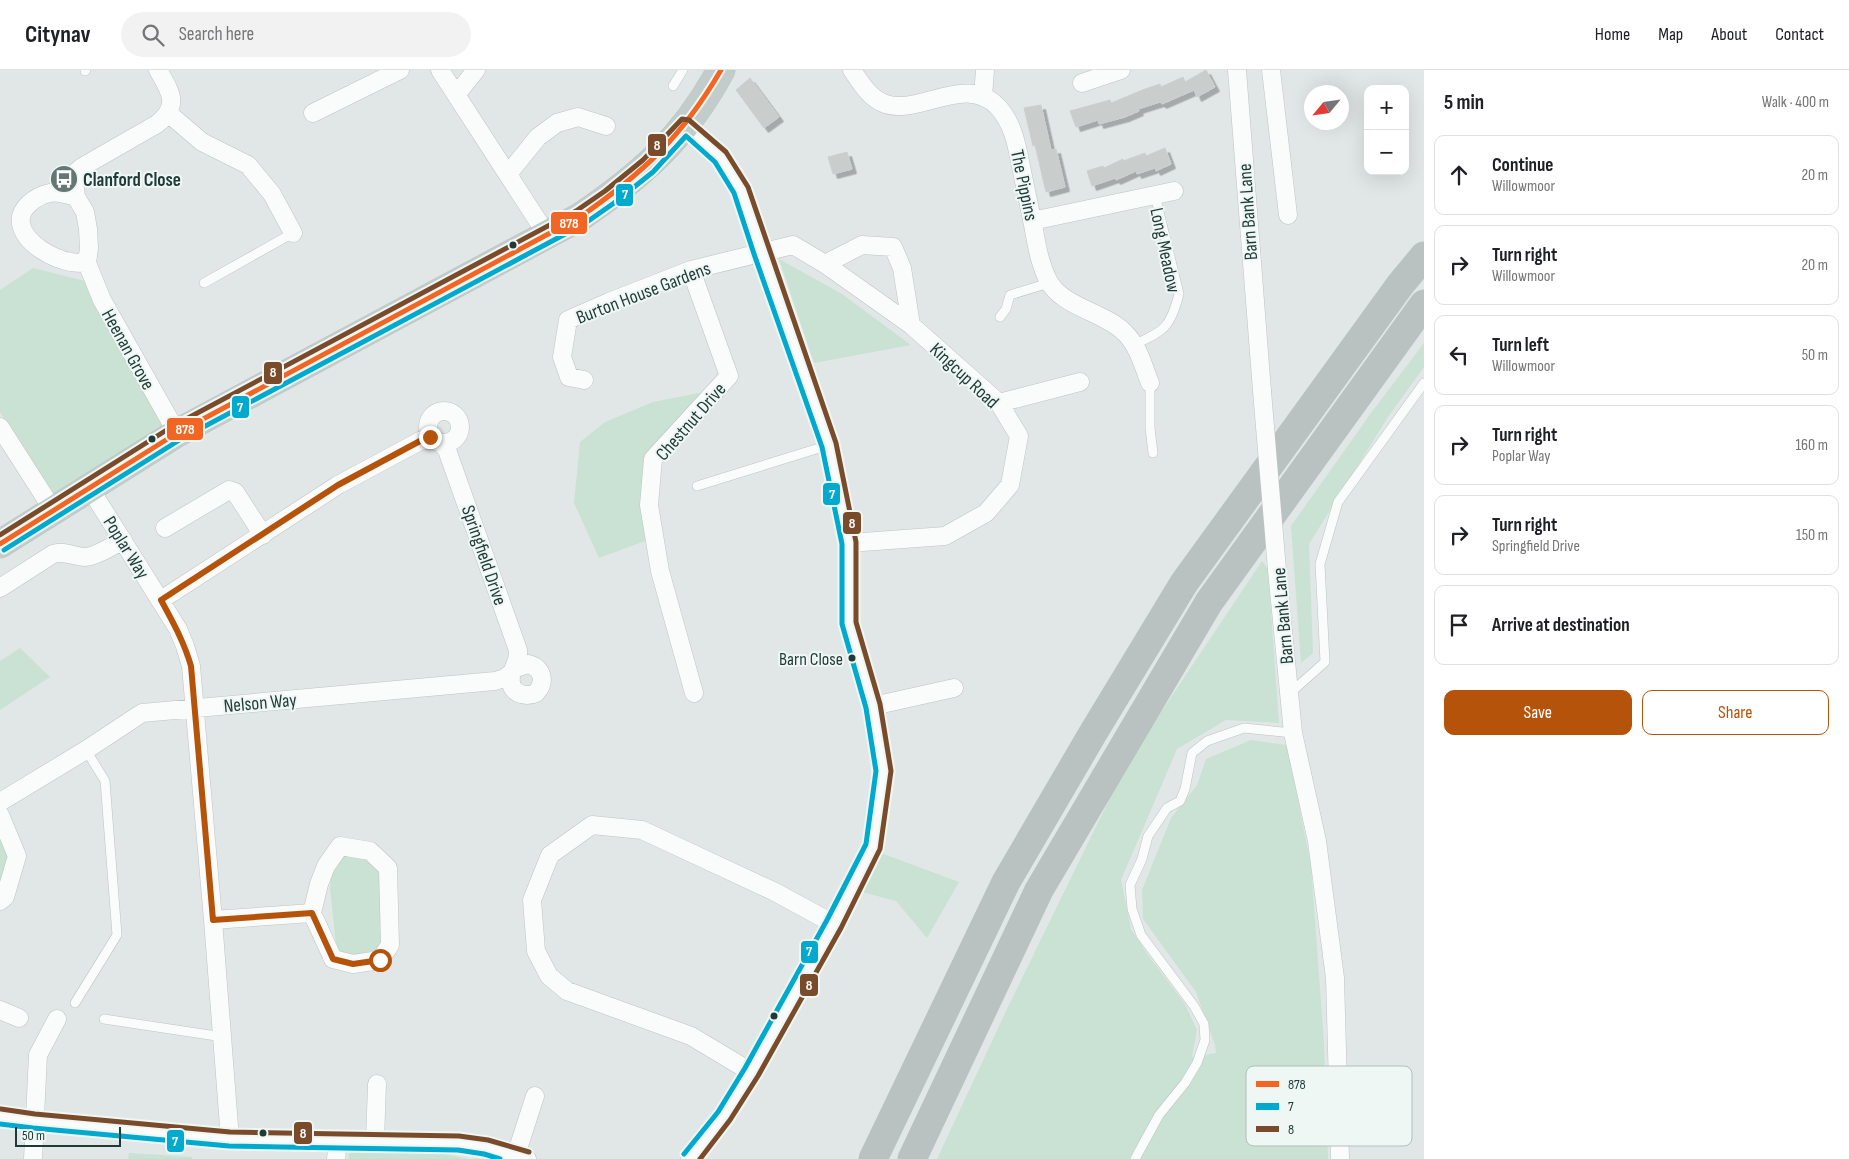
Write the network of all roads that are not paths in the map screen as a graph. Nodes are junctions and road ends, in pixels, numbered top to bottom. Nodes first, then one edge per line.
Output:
1 (158, 70) edge
2 (400, 70) edge
3 (440, 70) edge
4 (476, 70) edge
5 (683, 70) edge
6 (721, 70) edge
7 (852, 70) edge
8 (985, 70) edge
9 (1121, 70) edge
10 (1237, 70) edge
11 (1270, 70) edge
12 (1100, 73) edge
13 (1082, 83) dead end
14 (673, 86) dead end
15 (456, 95) junction
16 (983, 96) junction
17 (168, 113) junction
18 (313, 113) dead end
19 (606, 126) dead end
20 (685, 126) junction
21 (508, 174) junction
22 (1174, 190) dead end
23 (1155, 195) junction
24 (76, 197) junction
25 (1288, 215) dead end
26 (1032, 221) junction
27 (293, 233) joint
28 (547, 235) junction
29 (761, 252) junction
30 (1424, 256) edge
31 (87, 262) junction
32 (825, 264) junction
33 (691, 270) junction
34 (204, 282) dead end
35 (1049, 283) junction
36 (1424, 304) edge
37 (1000, 317) dead end
38 (910, 325) junction
39 (1135, 344) junction
40 (584, 380) dead end
41 (1080, 382) dead end
42 (1424, 382) edge
43 (1150, 384) joint
44 (999, 403) junction
45 (0, 427) edge
46 (177, 433) junction
47 (829, 445) junction
48 (1153, 453) dead end
49 (697, 486) dead end
50 (89, 487) junction
51 (53, 510) junction
52 (165, 528) dead end
53 (263, 535) junction
54 (123, 540) junction
55 (849, 543) junction
56 (0, 544) edge
57 (0, 588) edge
58 (161, 600) junction
59 (514, 670) joint
60 (954, 688) dead end
61 (694, 693) dead end
62 (1289, 694) junction
63 (873, 706) junction
64 (195, 707) junction
65 (1293, 733) junction
66 (86, 750) junction
67 (0, 802) edge
68 (0, 815) edge
69 (0, 901) edge
70 (312, 913) junction
71 (213, 920) junction
72 (834, 924) junction
73 (75, 1003) dead end
74 (0, 1010) edge
75 (19, 1018) dead end
76 (57, 1019) dead end
77 (104, 1019) dead end
78 (222, 1037) junction
79 (1337, 1066) edge
80 (751, 1072) junction
81 (377, 1084) dead end
82 (535, 1096) dead end
83 (0, 1116) edge
84 (34, 1121) junction
85 (230, 1139) junction
86 (338, 1140) junction
87 (375, 1140) junction
88 (1340, 1146) edge
89 (521, 1157) edge
90 (33, 1159) edge
91 (336, 1159) edge
92 (690, 1159) edge
93 (873, 1159) edge
94 (912, 1159) edge
95 (1135, 1159) edge
96 (1340, 1159) edge

1 - 17 street
2 - 18 street
3 - 15 street
4 - 15 street
5 - 14 lane
6 - 20 highway
7 - 16 street
8 - 16 street
9 - 12 street
10 - 62 street, Barn Bank Lane, bridge
11 - 25 street, Barn Bank Lane
12 - 13 street
15 - 21 street
16 - 26 street, The Pippins
17 - 24 street
17 - 27 street
19 - 21 street
20 - 28 highway
20 - 29 street
21 - 28 street
22 - 23 street, Long Meadow
23 - 26 street, Long Meadow
23 - 39 lane, Long Meadow
24 - 31 street, Heenan Grove
24 - 31 street
26 - 35 street, The Pippins
27 - 34 lane
28 - 46 highway
29 - 32 street, Kingcup Road
29 - 33 street, Burton House Gardens
29 - 47 street
30 - 93 highway
31 - 46 street, Heenan Grove
32 - 38 street, Kingcup Road
32 - 38 street
33 - 40 street, Burton House Gardens
33 - 61 street, Chestnut Drive
35 - 37 lane
35 - 39 street, The Pippins
36 - 94 highway
38 - 44 street, Kingcup Road
39 - 43 street, The Pippins
41 - 44 street
42 - 62 lane
43 - 48 lane
44 - 55 street, Kingcup Road
45 - 51 street
46 - 50 highway
47 - 49 lane
47 - 55 street
50 - 51 highway
50 - 54 street, Poplar Way
51 - 56 highway
52 - 53 street
53 - 58 street, Springfield Drive
53 - 59 street, Springfield Drive
54 - 57 street
54 - 58 street, Poplar Way
55 - 63 street
58 - 64 street, Poplar Way
59 - 64 street, Nelson Way
60 - 63 street
62 - 65 street, Barn Bank Lane
63 - 72 street
64 - 66 street, Nelson Way
64 - 71 street, Poplar Way
65 - 79 street, Barn Bank Lane
65 - 95 lane
66 - 67 street, Nelson Way
66 - 73 lane
68 - 69 street
70 - 70 street
70 - 71 street
71 - 78 street, Poplar Way
72 - 80 street
72 - 80 street
74 - 75 street
76 - 84 street
77 - 78 lane
78 - 85 street, Poplar Way
80 - 92 street
81 - 87 street
82 - 89 street
83 - 84 street
84 - 85 street
84 - 90 street
85 - 86 street
86 - 87 street
86 - 91 street
87 - 89 street
88 - 96 street, Barn Bank Lane

